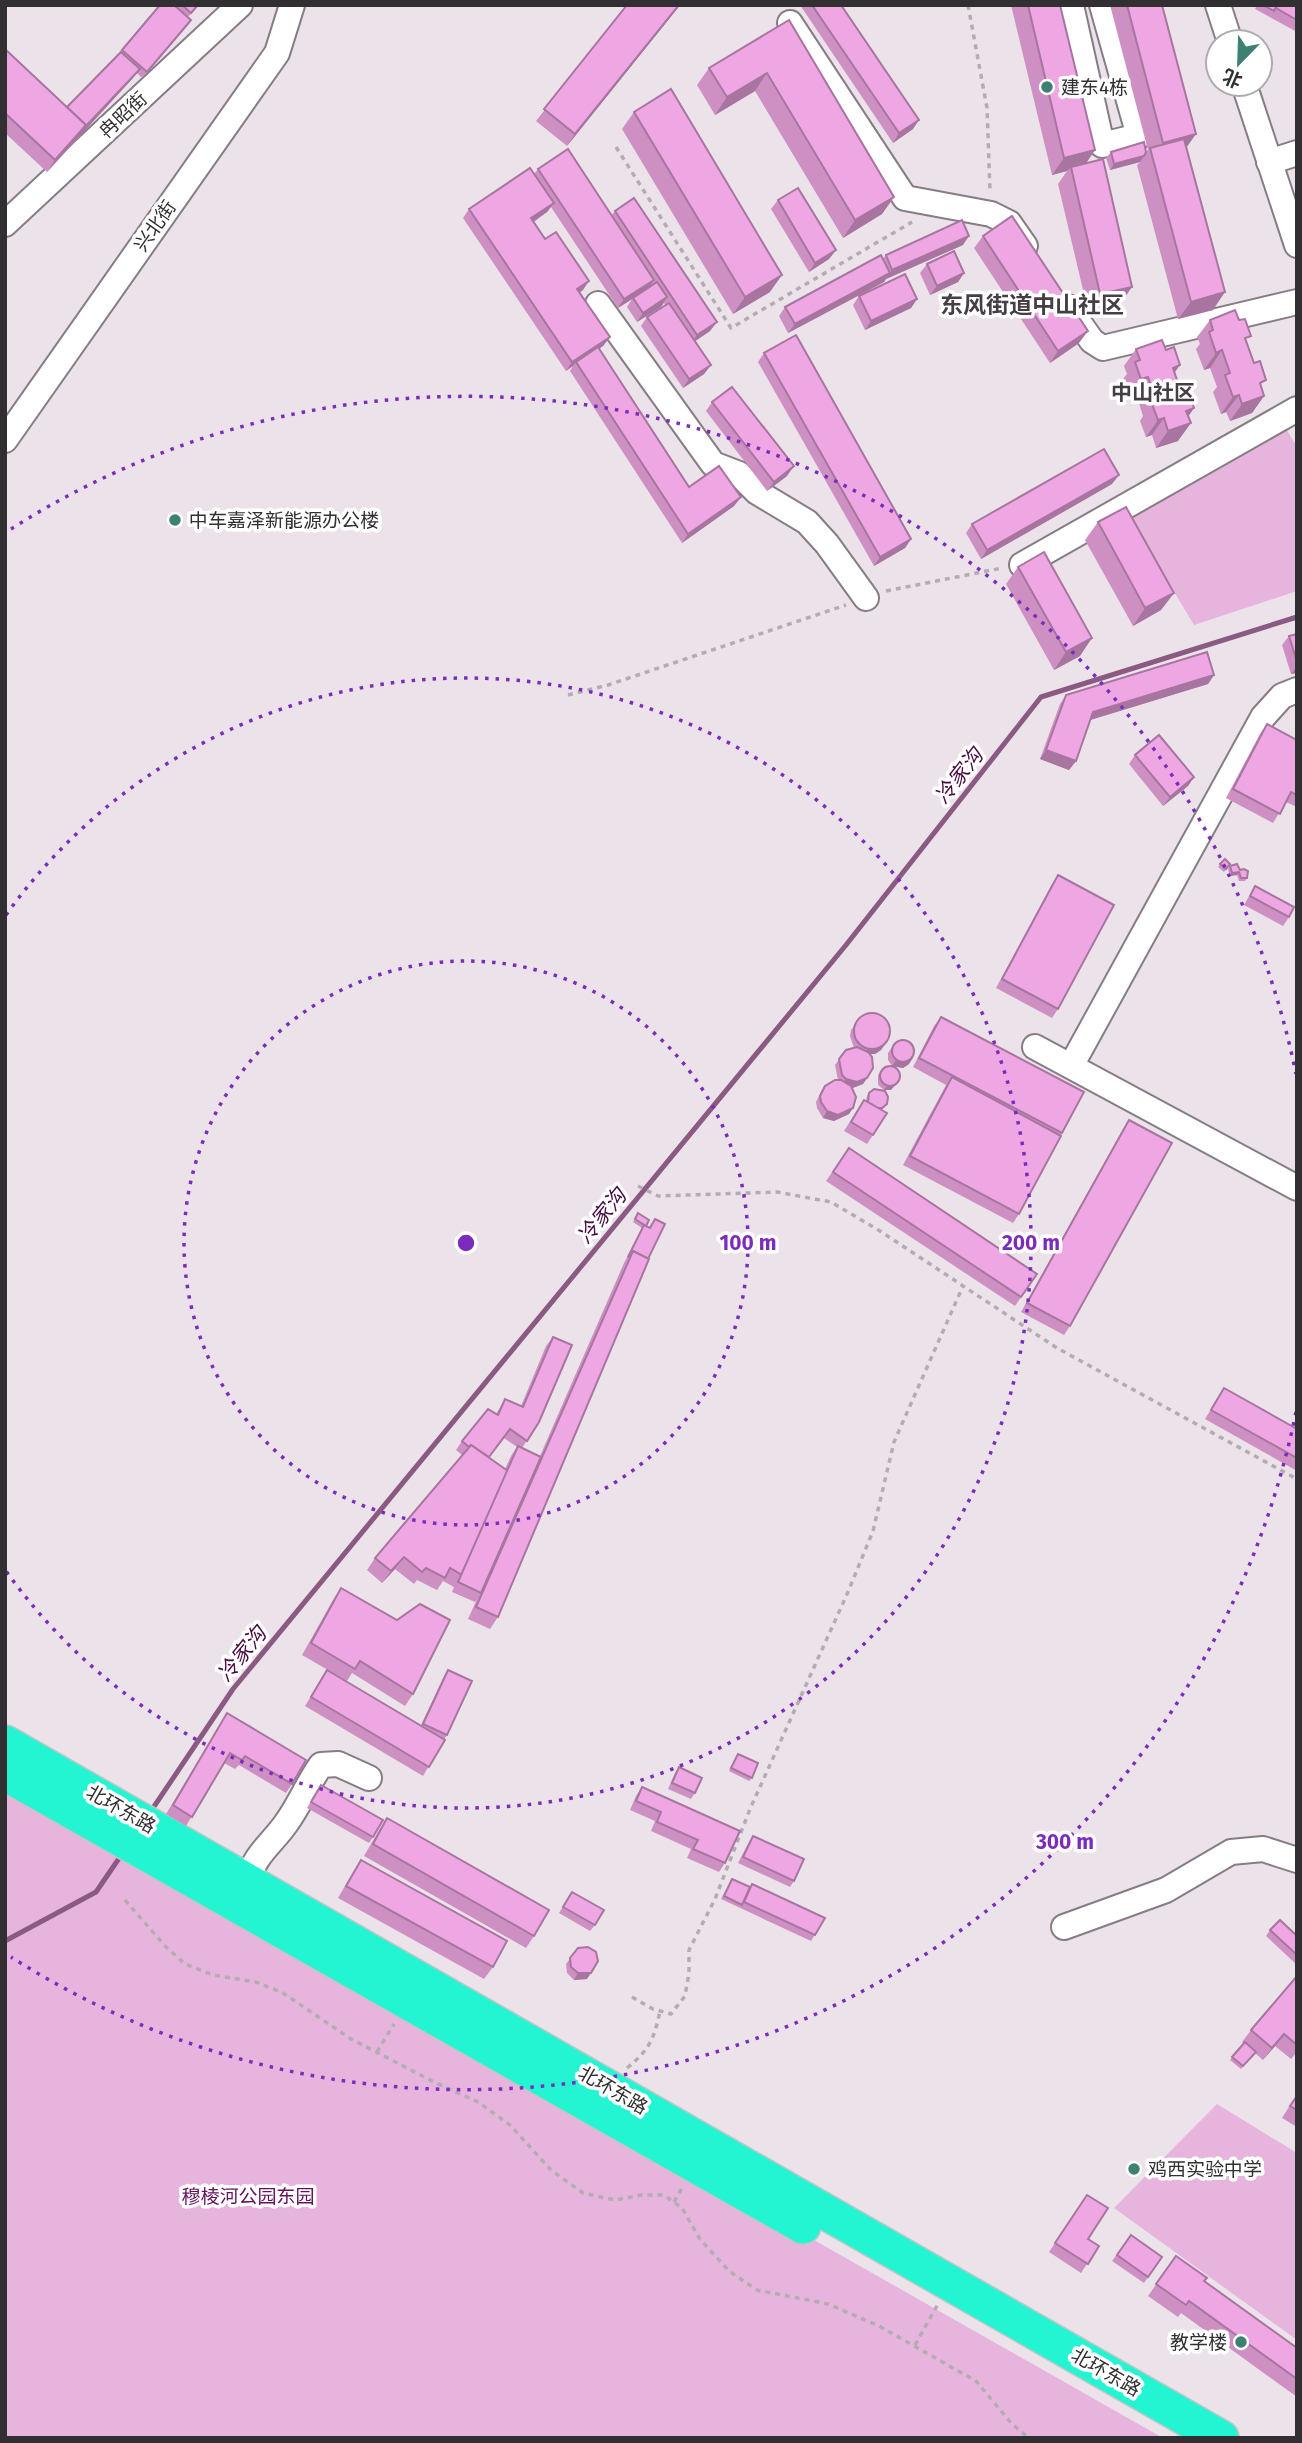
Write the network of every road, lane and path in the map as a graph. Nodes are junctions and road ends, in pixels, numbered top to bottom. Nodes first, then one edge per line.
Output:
1 (240, 5) edge
2 (292, 5) edge
3 (968, 5) edge
4 (1071, 5) edge
5 (1102, 5) edge
6 (1218, 5) edge
7 (790, 23) edge
8 (1225, 28) edge
9 (1248, 98) edge
10 (616, 147) dead end
11 (1297, 153) edge
12 (1269, 162) junction
13 (991, 214) junction
14 (912, 222) dead end
15 (5, 224) edge
16 (1297, 245) edge
17 (1039, 266) edge
18 (1054, 287) edge
19 (1297, 302) edge
20 (598, 304) dead end
21 (1297, 409) edge
22 (5, 440) edge
23 (1022, 565) joint
24 (866, 598) junction
25 (1297, 690) edge
26 (568, 695) dead end
27 (1035, 1047) dead end
28 (1071, 1066) junction
29 (638, 1186) dead end
30 (1297, 1188) edge
31 (963, 1286) junction
32 (1297, 1479) edge
33 (5, 1743) edge
34 (5, 1773) edge
35 (369, 1778) dead end
36 (1297, 1860) edge
37 (248, 1882) junction
38 (125, 1900) dead end
39 (1063, 1927) dead end
40 (632, 1997) dead end
41 (407, 2002) junction
42 (660, 2011) junction
43 (377, 2052) junction
44 (622, 2072) dead end
45 (939, 2303) junction
46 (915, 2345) junction
47 (1029, 2438) edge
48 (1175, 2438) edge
49 (1221, 2438) edge

1 - 15 street, 冉昭街
2 - 22 street, 兴北街
3 - 13 path
4 - 5 street
6 - 8 street
7 - 13 street
9 - 12 street
10 - 14 path
11 - 12 street
12 - 16 street
13 - 17 street
18 - 19 street
20 - 24 street
21 - 23 street
23 - 24 path
24 - 26 path
25 - 28 street
27 - 28 street
28 - 30 street
29 - 31 path
31 - 32 path
31 - 42 path
33 - 37 highway, 北环东路
34 - 41 highway, 北环东路
35 - 37 street
36 - 39 street
37 - 49 highway, 北环东路
38 - 43 path
40 - 42 path
41 - 43 path
41 - 45 highway, 北环东路
42 - 44 path
43 - 46 path
45 - 46 path
45 - 48 highway, 北环东路
46 - 47 path

